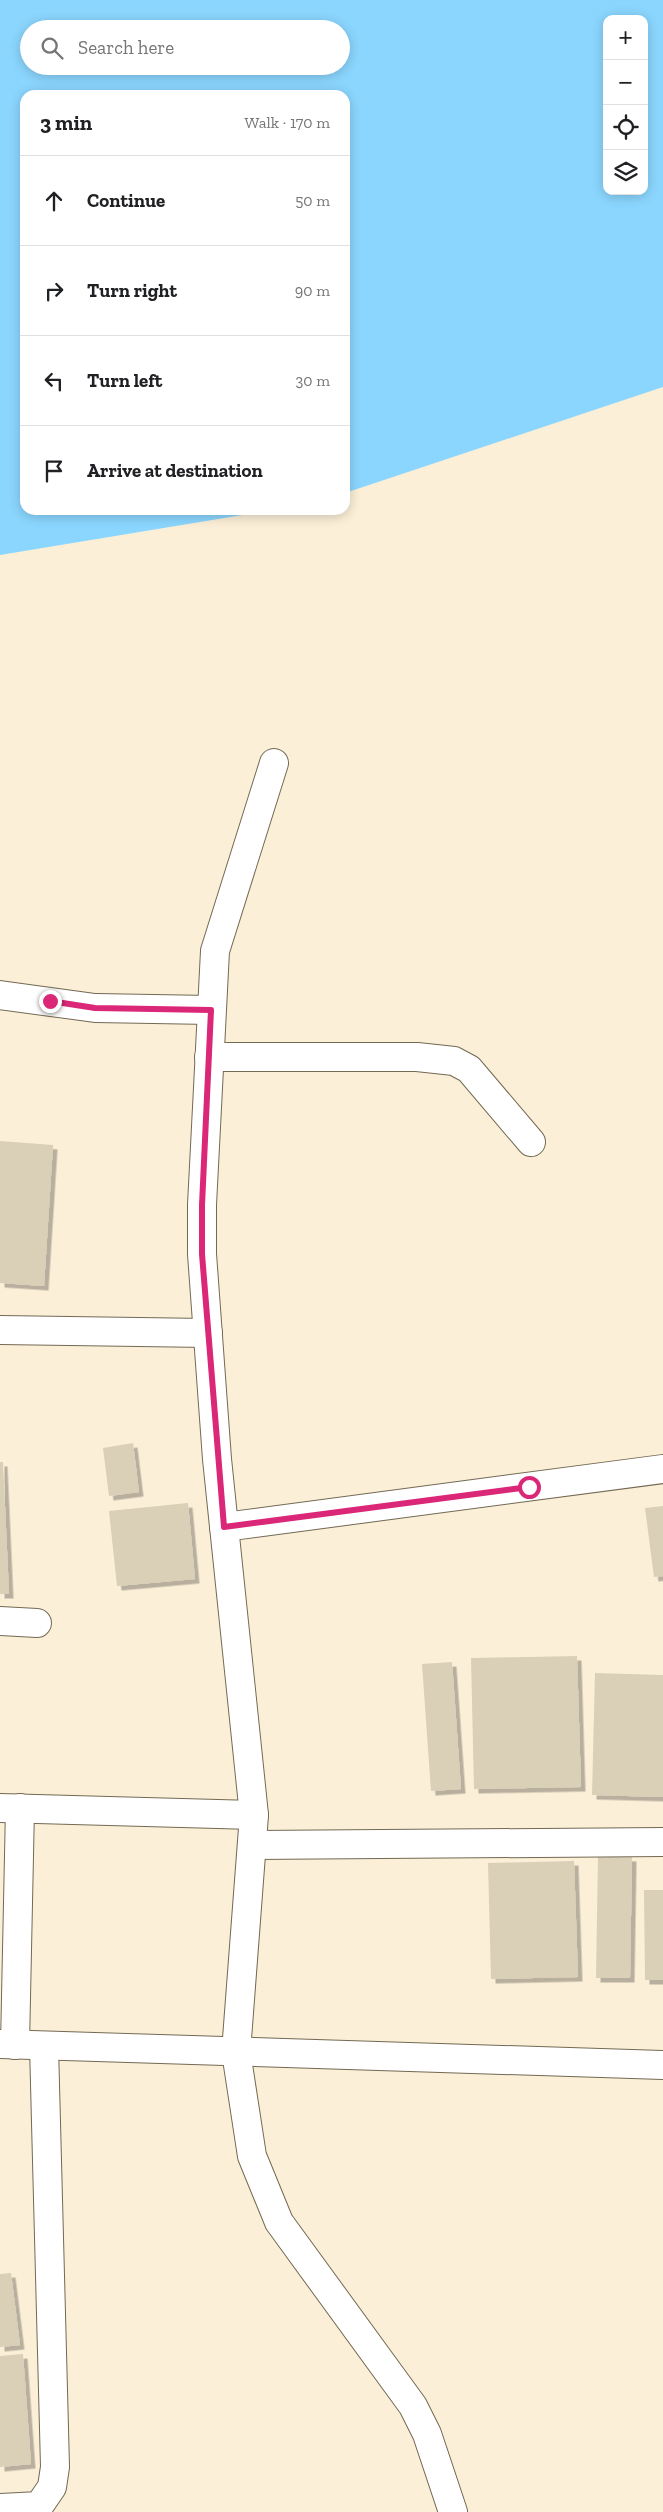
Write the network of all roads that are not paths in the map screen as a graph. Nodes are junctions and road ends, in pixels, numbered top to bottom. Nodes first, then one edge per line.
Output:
1 (274, 763) dead end
2 (0, 995) edge
3 (211, 1010) junction
4 (209, 1057) junction
5 (531, 1142) dead end
6 (0, 1330) edge
7 (208, 1333) junction
8 (663, 1469) edge
9 (224, 1527) junction
10 (0, 1621) edge
11 (37, 1623) dead end
12 (10, 1808) edge
13 (254, 1815) junction
14 (663, 1842) edge
15 (252, 1845) junction
16 (7, 2044) edge
17 (44, 2046) junction
18 (236, 2052) junction
19 (663, 2065) edge
20 (0, 2508) edge
21 (453, 2512) edge

1 - 3 street
2 - 3 street
3 - 4 street
4 - 5 street
4 - 7 street
6 - 7 street
7 - 9 street
8 - 9 street
9 - 13 street
10 - 11 street
12 - 13 street
12 - 16 street
13 - 15 street
14 - 15 street
15 - 18 street
16 - 17 street
17 - 18 street
17 - 20 street
18 - 19 street
18 - 21 street

